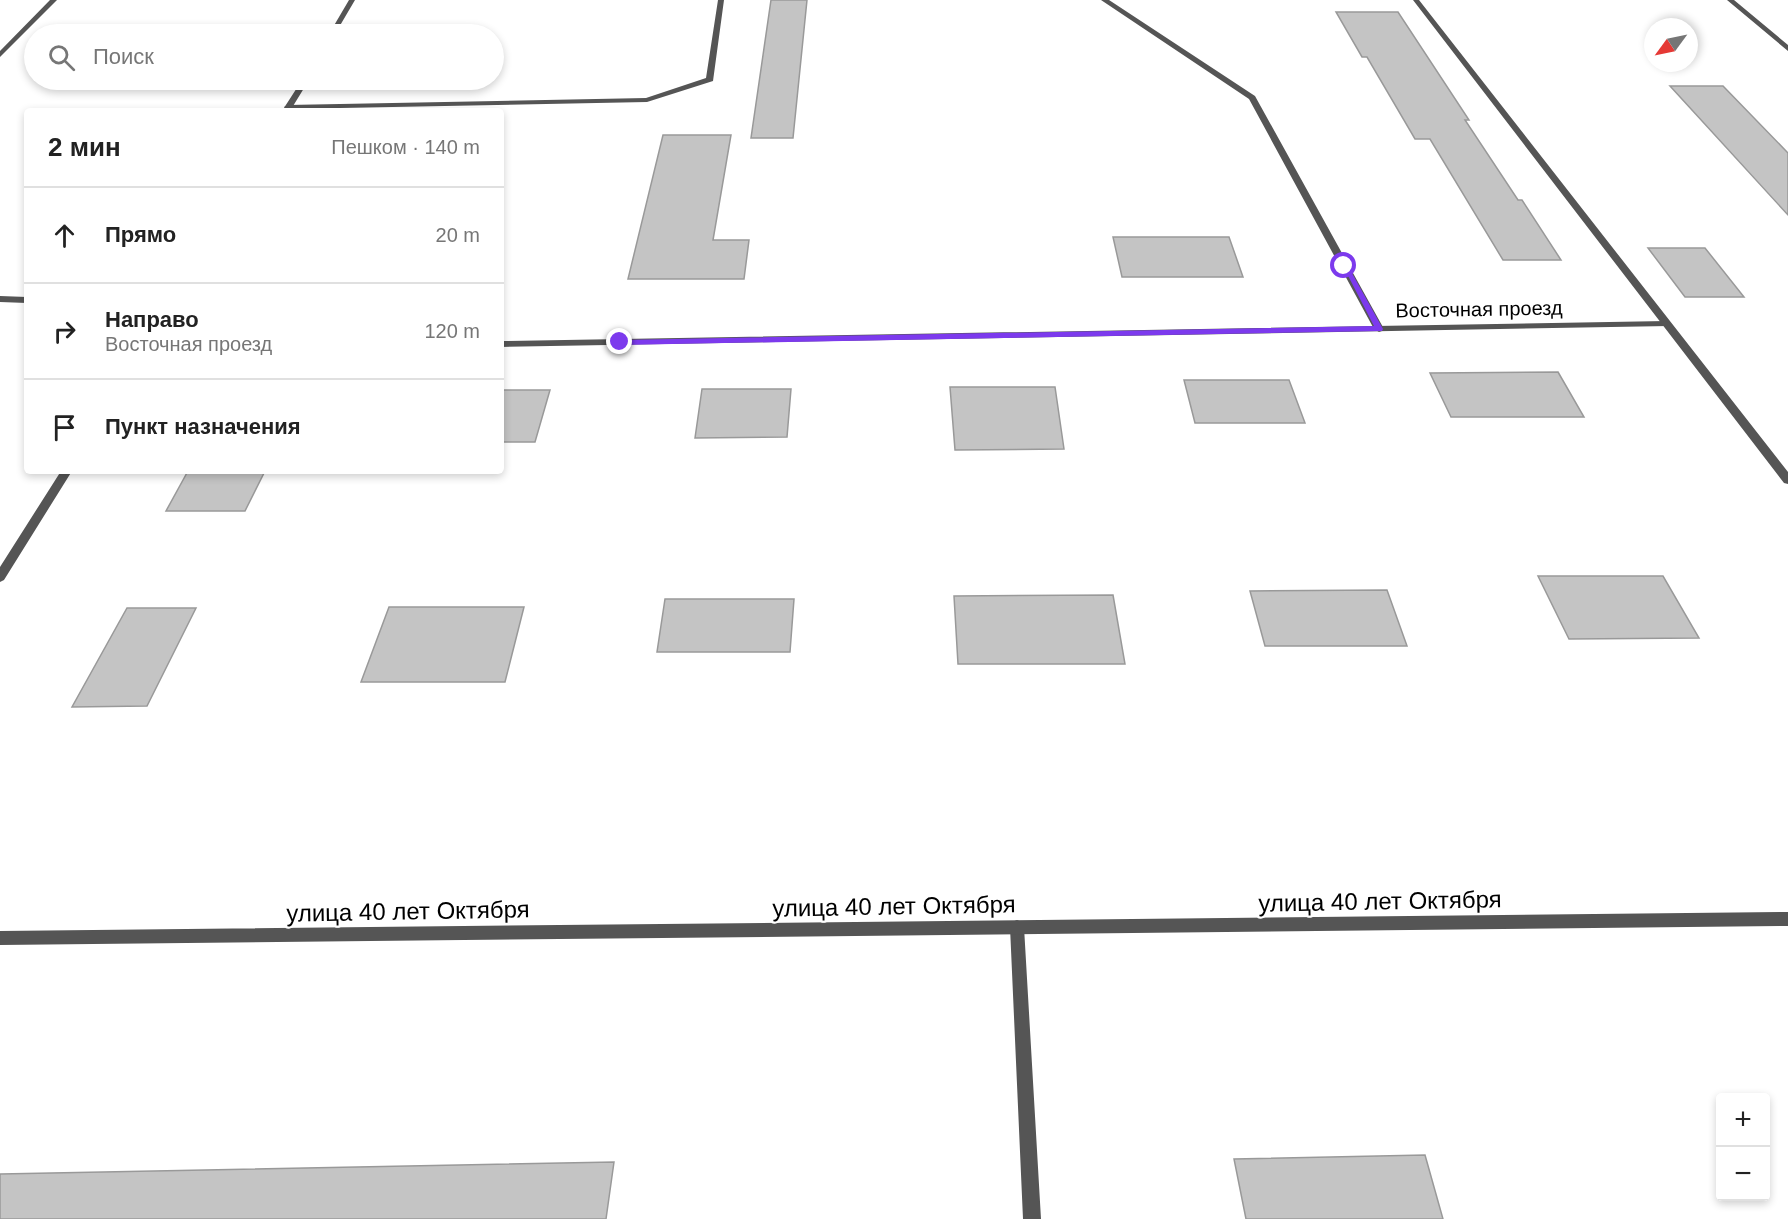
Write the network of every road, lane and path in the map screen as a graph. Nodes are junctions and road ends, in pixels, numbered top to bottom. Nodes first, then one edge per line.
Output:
1 (54, 0) edge
2 (352, 0) edge
3 (721, 0) edge
4 (1104, 0) edge
5 (1416, 0) edge
6 (1730, 0) edge
7 (30, 24) edge
8 (338, 24) edge
9 (24, 31) edge
10 (1788, 49) edge
11 (0, 55) edge
12 (299, 90) edge
13 (288, 108) edge
14 (327, 108) edge
15 (0, 299) edge
16 (24, 300) edge
17 (1666, 324) junction
18 (1379, 329) junction
19 (504, 344) edge
20 (65, 474) edge
21 (1788, 480) edge
22 (0, 577) edge
23 (1788, 919) edge
24 (1017, 927) junction
25 (0, 938) edge
26 (1032, 1219) edge

1 - 7 street
2 - 8 street
3 - 14 street
4 - 18 street
5 - 17 street
6 - 10 street
9 - 11 street
12 - 13 street
15 - 16 street
17 - 18 street, Восточная проезд
17 - 21 street
18 - 19 street, Восточная проезд
20 - 22 street
23 - 24 street, улица 40 лет Октября
24 - 25 street, улица 40 лет Октября
24 - 26 street

